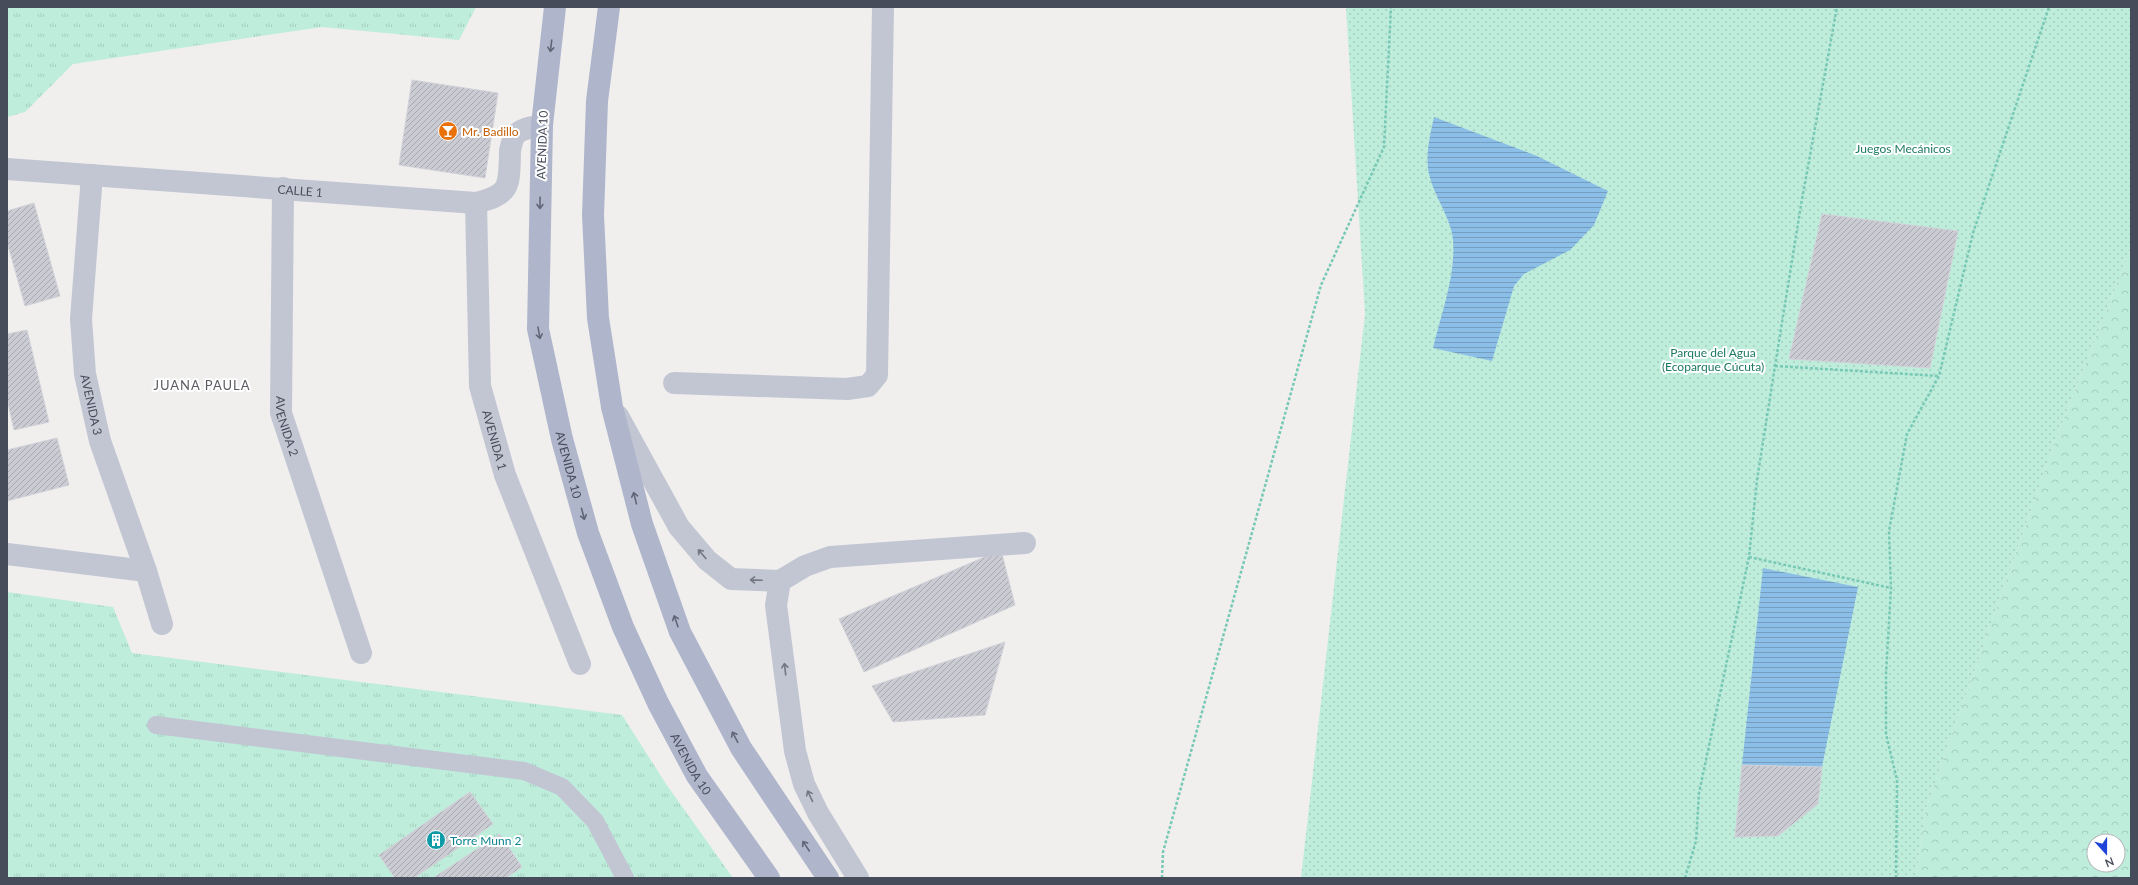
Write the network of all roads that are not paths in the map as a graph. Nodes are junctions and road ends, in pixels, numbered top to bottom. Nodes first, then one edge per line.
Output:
1 (555, 7) edge
2 (609, 7) edge
3 (883, 7) edge
4 (542, 125) junction
5 (7, 169) edge
6 (92, 175) junction
7 (283, 188) junction
8 (476, 203) junction
9 (674, 384) dead end
10 (612, 406) junction
11 (1025, 543) dead end
12 (7, 554) edge
13 (146, 571) junction
14 (780, 581) junction
15 (162, 624) dead end
16 (361, 653) dead end
17 (580, 664) dead end
18 (156, 725) dead end
19 (625, 878) edge
20 (769, 878) edge
21 (828, 878) edge
22 (858, 878) edge

1 -> 4 main road, AVENIDA 10
2 - 10 main road
3 - 9 street
4 - 8 street, CALLE 1
4 -> 20 main road, AVENIDA 10
5 - 6 street, CALLE 1
6 - 7 street, CALLE 1
6 - 13 street, AVENIDA 3
7 - 8 street, CALLE 1
7 - 16 street, AVENIDA 2
8 - 17 street, AVENIDA 1
14 -> 10 street
21 -> 10 main road
11 - 14 street
12 - 13 street
13 - 15 street, AVENIDA 3
22 -> 14 street
18 - 19 lane

